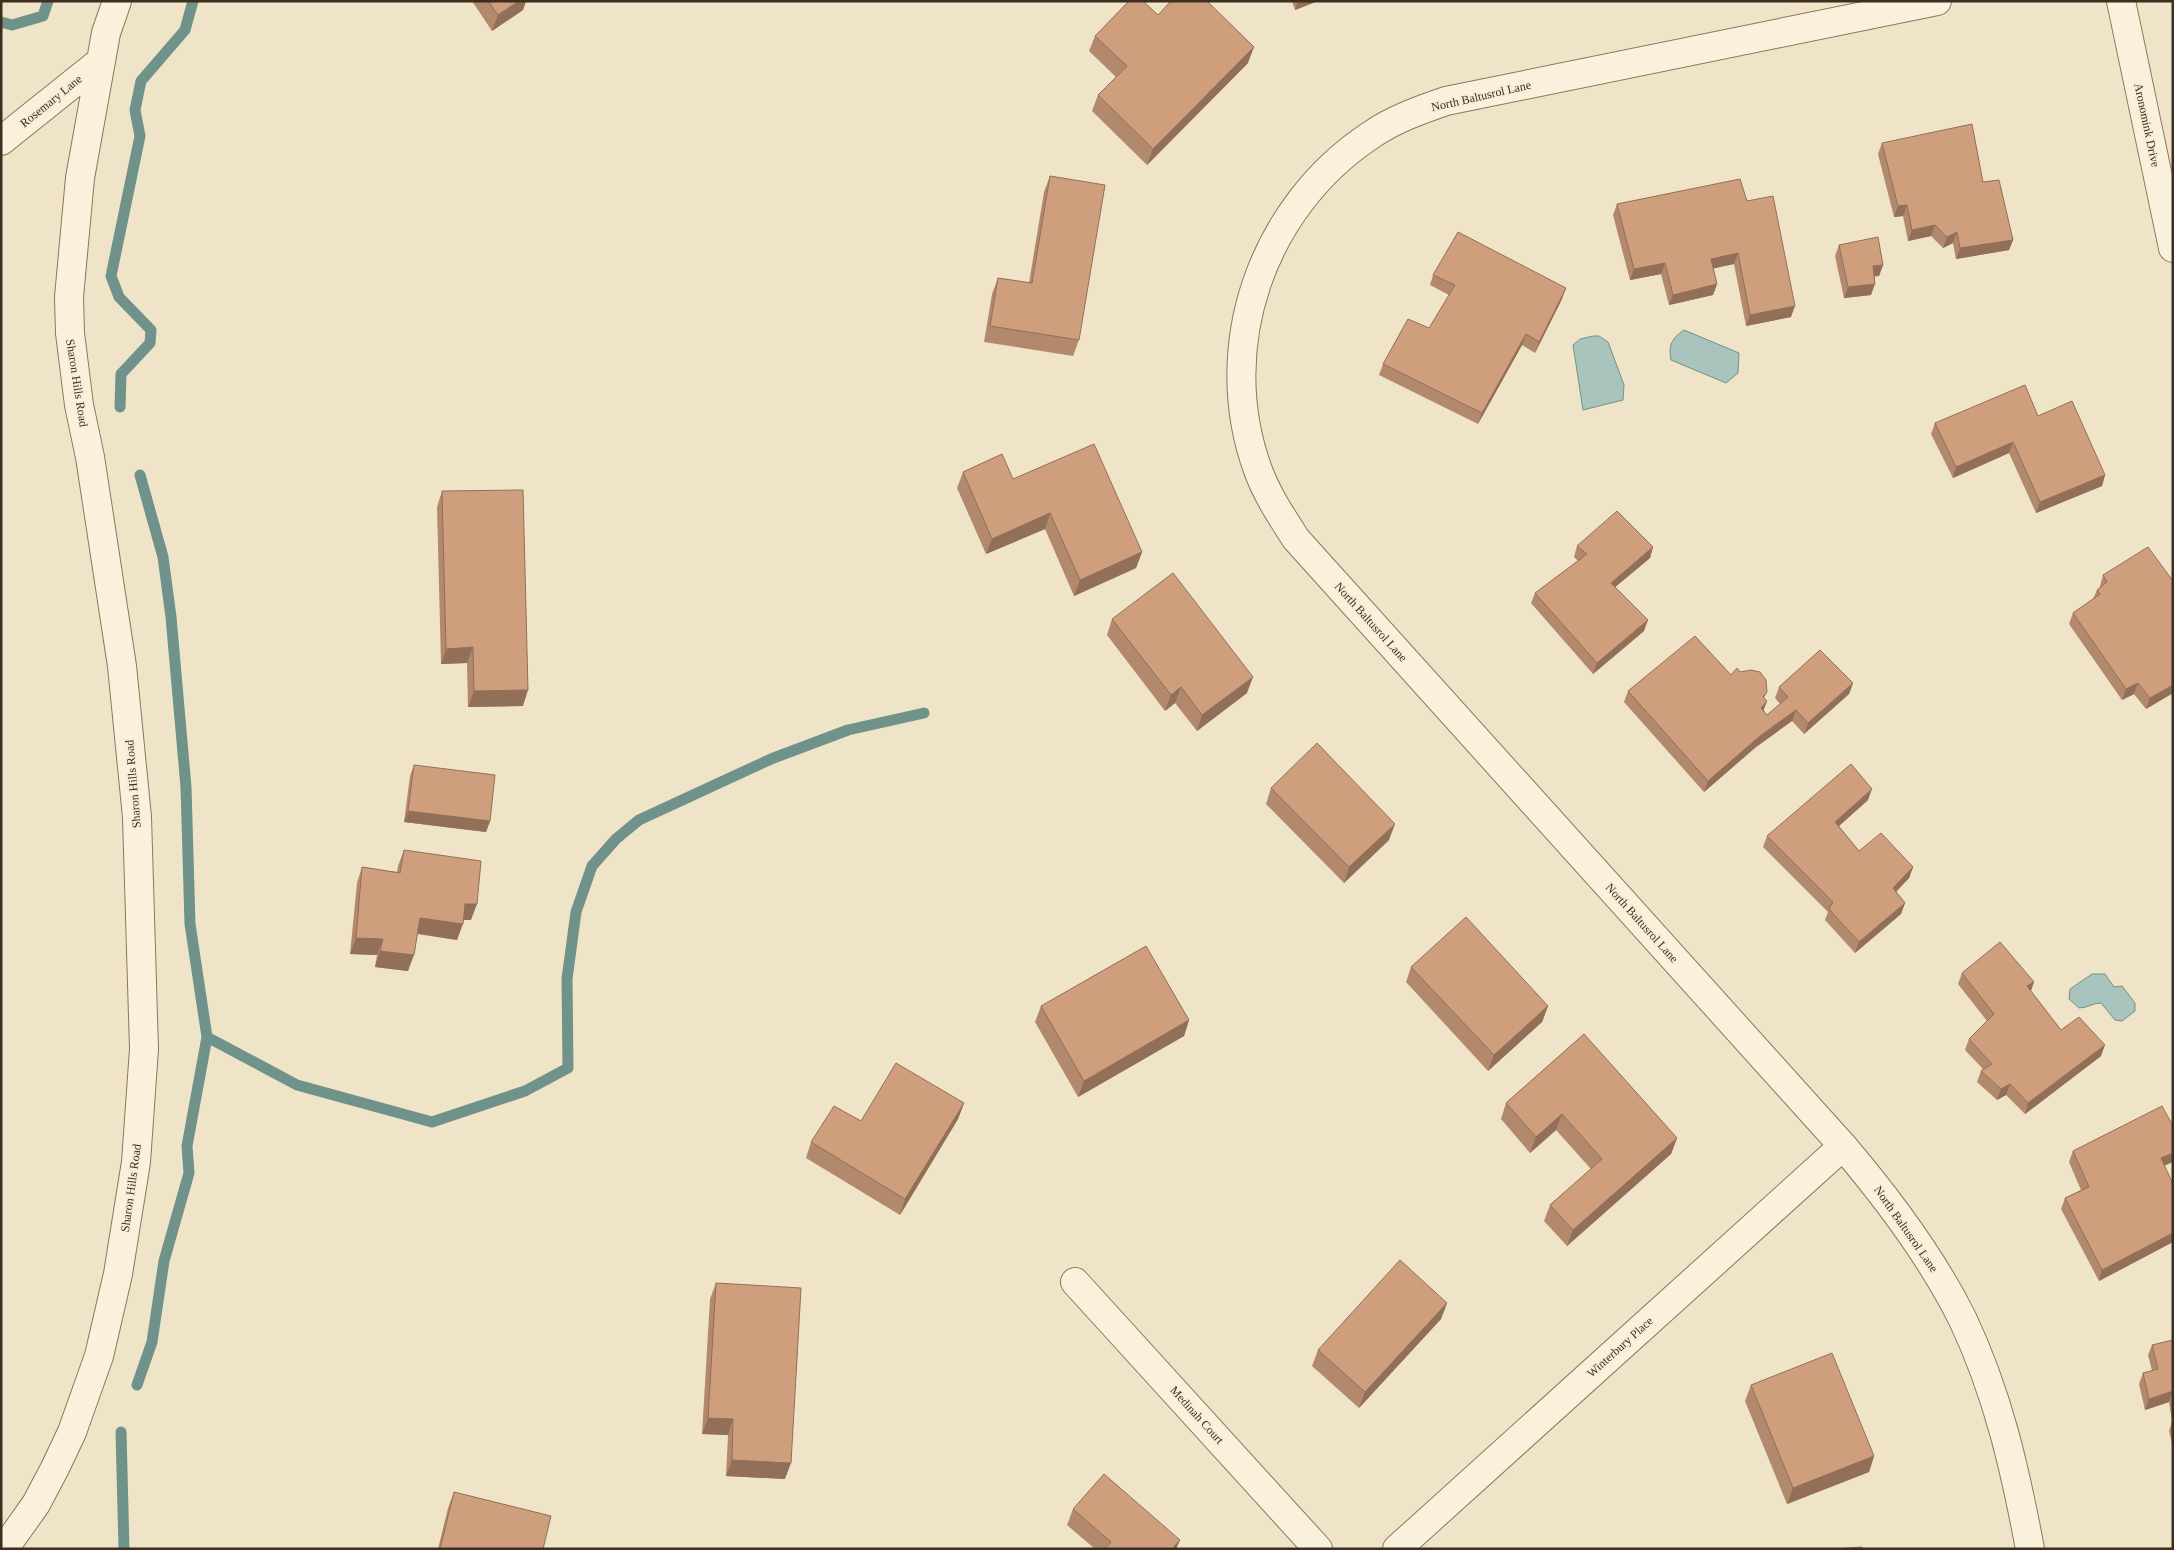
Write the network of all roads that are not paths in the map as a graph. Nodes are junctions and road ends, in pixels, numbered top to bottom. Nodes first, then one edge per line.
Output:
1 (116, 1) edge
2 (1937, 1) edge
3 (2121, 1) edge
4 (101, 61) junction
5 (1, 141) edge
6 (2173, 248) edge
7 (1843, 1146) junction
8 (1075, 1282) dead end
9 (4, 1549) edge
10 (1318, 1549) edge
11 (1396, 1549) edge
12 (2030, 1549) edge

1 - 4 street, Sharon Hills Road
2 - 7 street, North Baltusrol Lane
3 - 6 street, Aronomink Drive
4 - 5 street, Rosemary Lane
4 - 9 street, Sharon Hills Road
7 - 11 street, Winterbury Place
7 - 12 street, North Baltusrol Lane
8 - 10 street, Medinah Court

